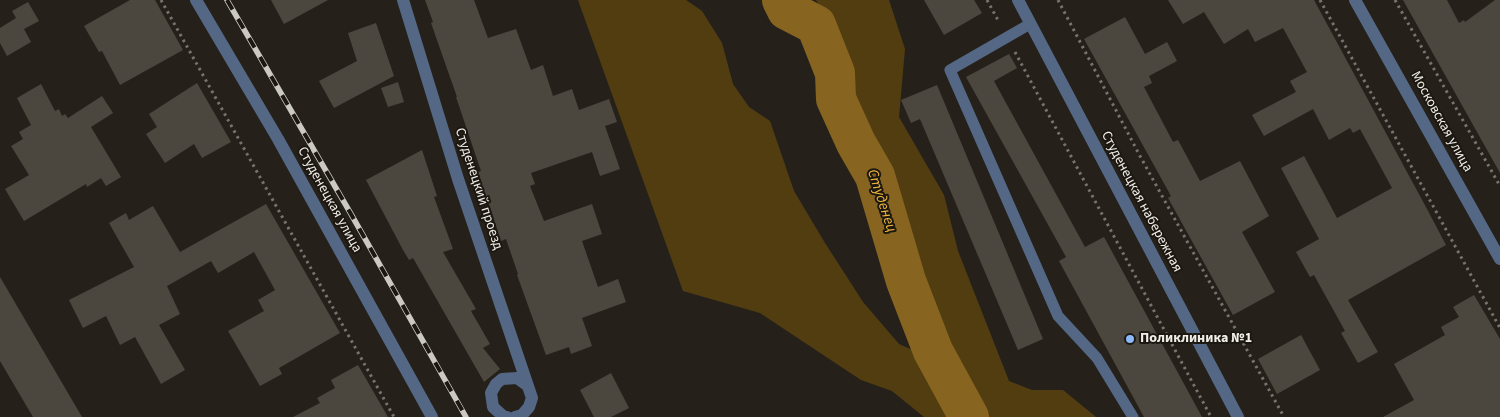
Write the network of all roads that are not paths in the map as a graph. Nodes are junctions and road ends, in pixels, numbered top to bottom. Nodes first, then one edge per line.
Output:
1 (196, 0) edge
2 (403, 0) edge
3 (1018, 0) edge
4 (1355, 0) edge
5 (1030, 24) junction
6 (1500, 259) edge
7 (528, 386) junction
8 (432, 417) edge
9 (507, 417) edge
10 (515, 417) edge
11 (1133, 417) edge
12 (1238, 417) edge

1 - 8 street, Студенецкая улица
2 - 7 street, Студенецкий проезд
3 - 5 street, Студенецкая набережная
4 - 6 street, Московская улица
5 - 11 lane
5 - 12 street, Студенецкая набережная
7 - 9 street
7 - 10 street, Студенецкий проезд

